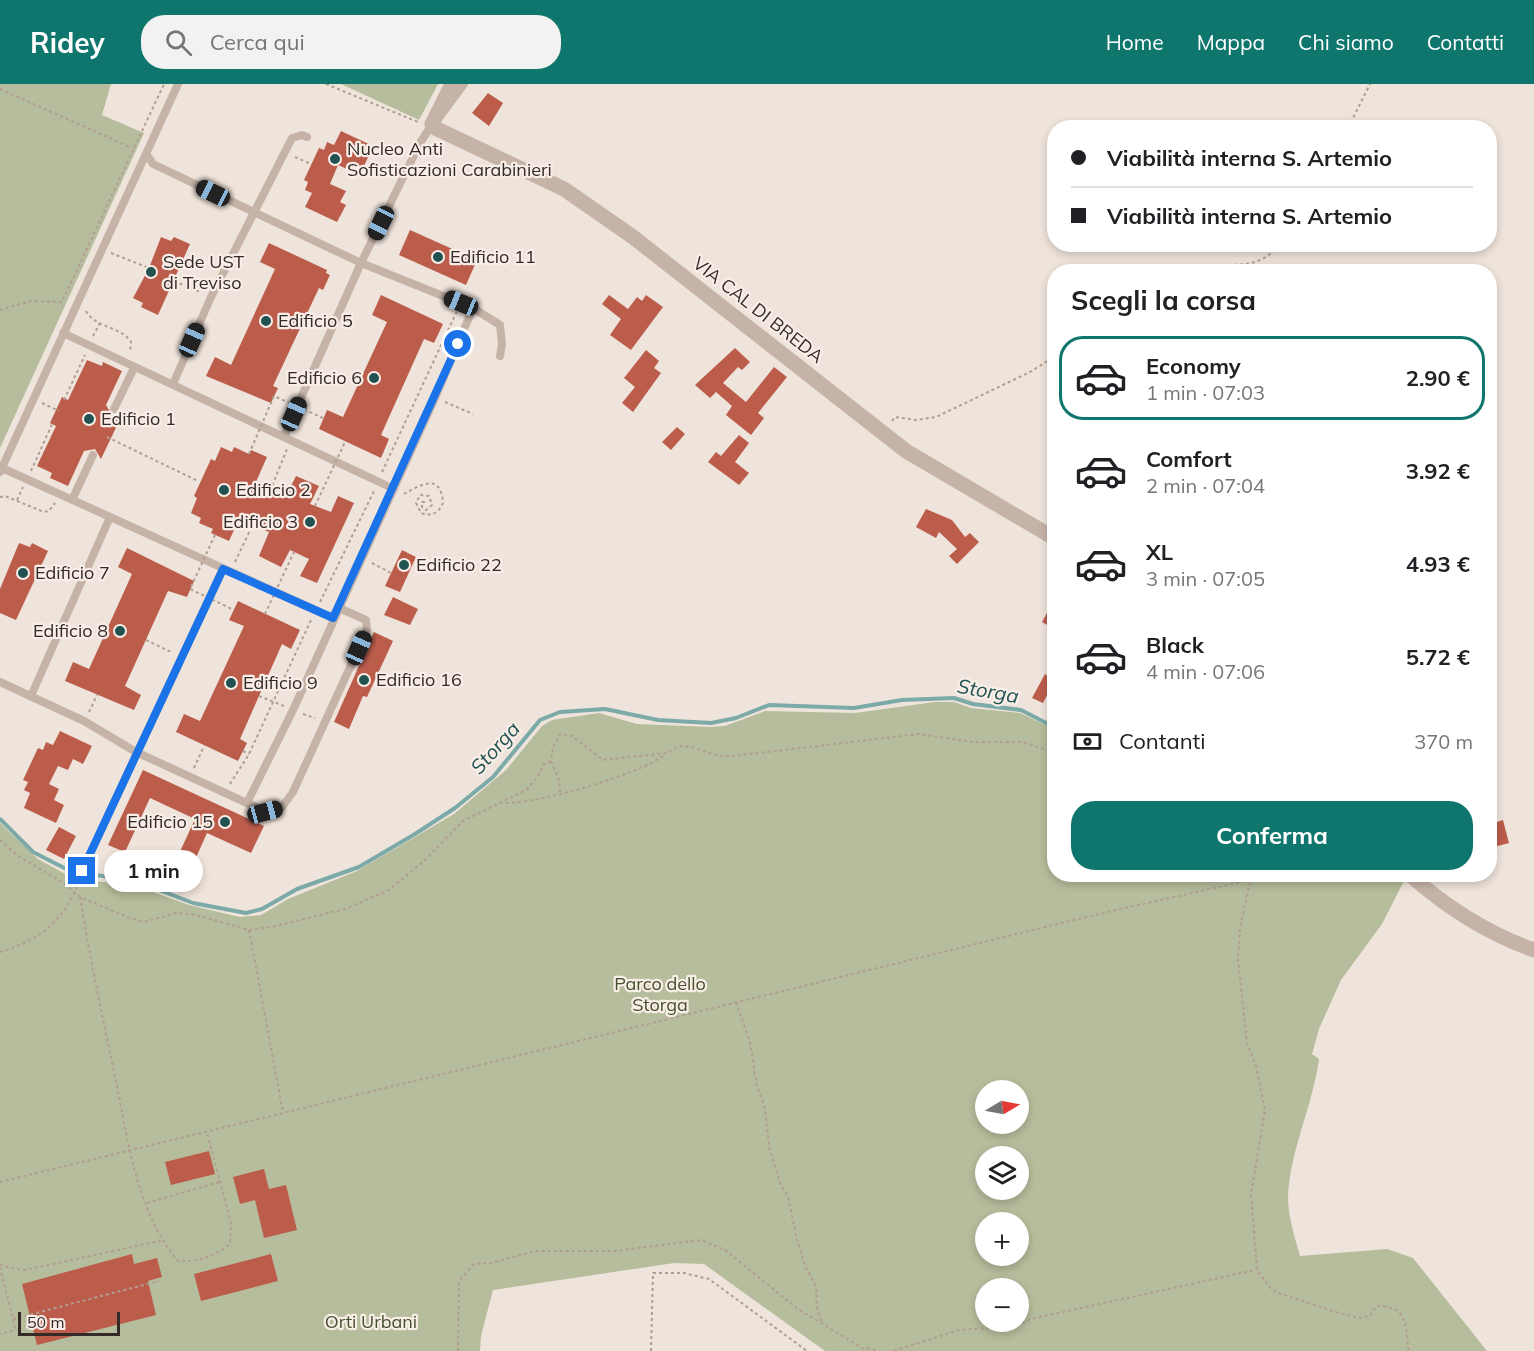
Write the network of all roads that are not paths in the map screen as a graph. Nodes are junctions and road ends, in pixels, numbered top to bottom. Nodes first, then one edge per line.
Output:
1 (178, 84) edge
2 (452, 84) edge
3 (464, 84) edge
4 (432, 124) junction
5 (308, 137) dead end
6 (147, 155) junction
7 (253, 212) junction
8 (361, 263) junction
9 (473, 308) junction
10 (63, 333) junction
11 (500, 356) dead end
12 (136, 368) junction
13 (173, 384) junction
14 (114, 409) dead end
15 (288, 438) junction
16 (93, 455) dead end
17 (1, 470) edge
18 (394, 489) junction
19 (72, 500) junction
20 (110, 517) junction
21 (1047, 534) edge
22 (226, 571) junction
23 (339, 608) junction
24 (333, 618) junction
25 (0, 682) edge
26 (31, 696) junction
27 (136, 752) junction
28 (247, 803) junction
29 (81, 875) road end
30 (1418, 882) edge
31 (1534, 950) edge

1 - 6 lane
2 - 4 street
3 - 4 lane
4 - 8 lane
4 - 21 street, VIA CAL DI BREDA
5 - 7 lane
6 - 7 lane
6 - 10 lane
7 - 8 lane
7 - 13 lane
8 - 9 lane
8 - 15 lane
9 - 11 lane
9 - 18 lane
10 - 12 lane
10 - 17 lane
12 - 13 lane
12 - 14 lane
13 - 15 lane
15 - 18 lane
16 - 19 lane
17 - 19 lane
18 - 23 lane
19 - 20 lane
20 - 22 lane
20 - 26 lane
22 - 24 lane
22 - 27 lane
23 - 24 lane
23 - 28 lane
24 - 28 lane
25 - 26 lane
26 - 27 lane
27 - 28 lane
27 - 29 lane
30 - 31 street

